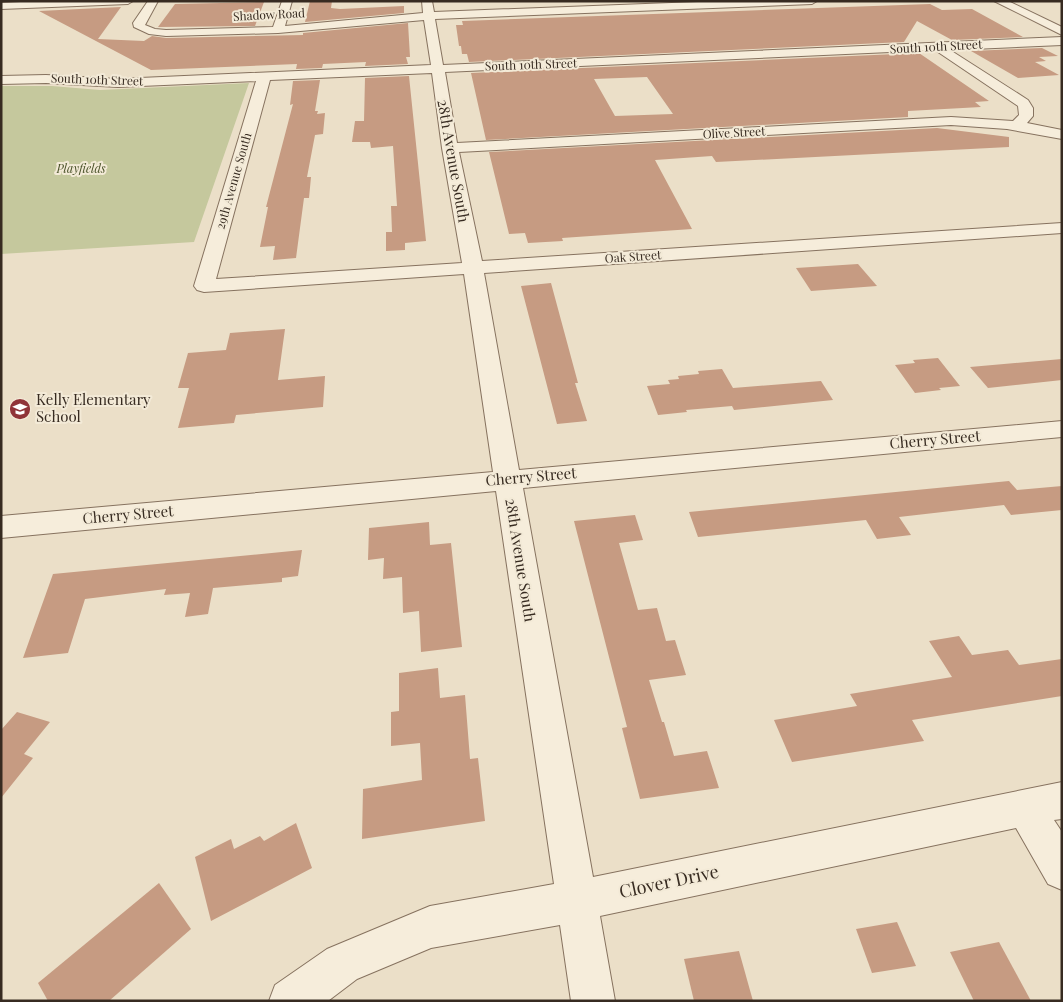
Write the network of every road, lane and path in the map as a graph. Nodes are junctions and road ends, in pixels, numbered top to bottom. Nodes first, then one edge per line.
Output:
1 (128, 1) edge
2 (153, 1) edge
3 (287, 1) edge
4 (812, 1) edge
5 (999, 1) edge
6 (780, 2) edge
7 (711, 3) edge
8 (639, 4) edge
9 (1, 6) edge
10 (570, 6) edge
11 (428, 8) edge
12 (278, 30) junction
13 (1062, 32) edge
14 (1062, 41) edge
15 (938, 47) junction
16 (437, 69) junction
17 (264, 77) junction
18 (1, 80) edge
19 (1017, 125) junction
20 (1062, 135) edge
21 (450, 148) junction
22 (1062, 228) edge
23 (473, 267) junction
24 (204, 286) joint
25 (1062, 429) edge
26 (507, 480) junction
27 (2, 528) edge
28 (1044, 804) edge
29 (1062, 870) edge
30 (576, 901) junction
31 (291, 1001) edge
32 (593, 1001) edge

1 - 9 street
2 - 12 street, Shadow Road
3 - 12 street
4 - 6 street, Shadow Road
5 - 13 street
6 - 7 street, Shadow Road
7 - 8 street, Shadow Road
8 - 10 street, Shadow Road
10 - 11 street, Shadow Road
11 - 12 street, Shadow Road
11 - 16 street, 28th Avenue South
14 - 15 street, South 10th Street
15 - 16 street, South 10th Street
15 - 19 street
16 - 17 street, South 10th Street
16 - 21 street, 28th Avenue South
17 - 18 street, South 10th Street
17 - 24 street, 29th Avenue South
19 - 20 street, Olive Street
19 - 21 street, Olive Street
21 - 23 street, 28th Avenue South
22 - 23 street, Oak Street
23 - 24 street, Oak Street
23 - 26 street, 28th Avenue South
25 - 26 street, Cherry Street
26 - 27 street, Cherry Street
26 - 30 street, 28th Avenue South
28 - 29 street
28 - 30 street, Clover Drive
30 - 31 street, Clover Drive
30 - 32 street, 28th Avenue South

